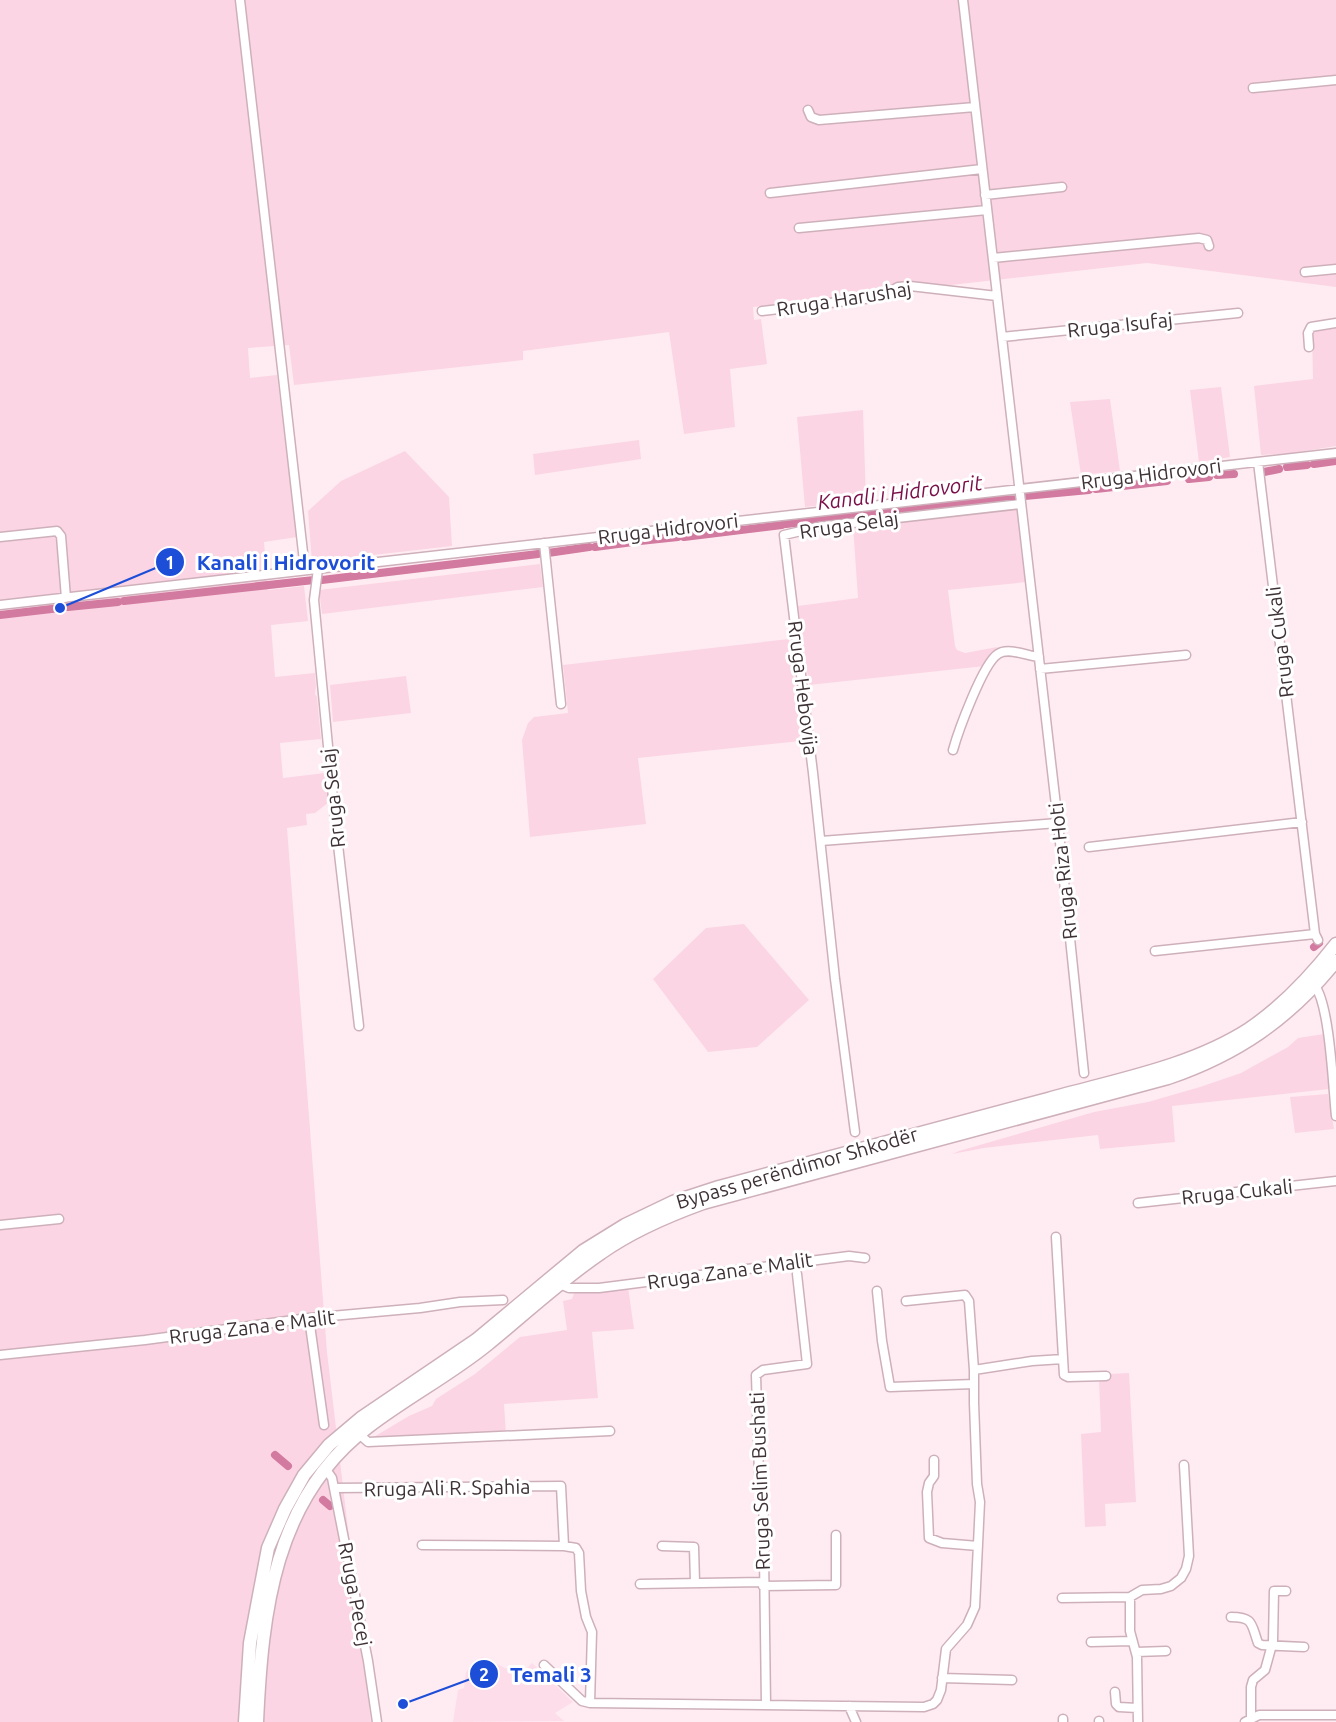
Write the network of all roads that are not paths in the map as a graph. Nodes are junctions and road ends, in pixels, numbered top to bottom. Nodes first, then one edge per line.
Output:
1 (240, 0) edge
2 (963, 0) edge
3 (1336, 80) edge
4 (1253, 88) dead end
5 (975, 107) junction
6 (808, 110) dead end
7 (982, 169) junction
8 (1062, 187) dead end
9 (770, 193) dead end
10 (985, 195) junction
11 (987, 210) junction
12 (799, 228) dead end
13 (1209, 246) dead end
14 (993, 258) junction
15 (1336, 269) edge
16 (1305, 272) dead end
17 (997, 296) junction
18 (762, 311) dead end
19 (1238, 313) dead end
20 (1336, 323) edge
21 (1002, 337) junction
22 (1309, 347) dead end
23 (1336, 453) edge
24 (1258, 462) junction
25 (1019, 489) junction
26 (1021, 504) junction
27 (784, 535) joint
28 (0, 537) edge
29 (544, 543) junction
30 (318, 569) junction
31 (306, 570) junction
32 (66, 598) junction
33 (0, 605) edge
34 (1186, 655) dead end
35 (1039, 657) junction
36 (1040, 669) junction
37 (561, 704) dead end
38 (953, 750) dead end
39 (1302, 822) junction
40 (1058, 823) junction
41 (821, 842) junction
42 (1089, 846) dead end
43 (1336, 944) edge
44 (1155, 951) dead end
45 (1336, 962) edge
46 (1315, 986) junction
47 (359, 1026) dead end
48 (1084, 1073) dead end
49 (1336, 1116) edge
50 (855, 1132) dead end
51 (1336, 1181) edge
52 (1138, 1203) dead end
53 (59, 1219) dead end
54 (0, 1225) edge
55 (1056, 1238) dead end
56 (865, 1258) dead end
57 (797, 1274) dead end
58 (560, 1284) junction
59 (877, 1291) dead end
60 (503, 1300) dead end
61 (906, 1301) dead end
62 (309, 1318) junction
63 (0, 1354) edge
64 (1063, 1359) junction
65 (974, 1370) junction
66 (1106, 1376) dead end
67 (974, 1384) junction
68 (324, 1425) dead end
69 (610, 1431) dead end
70 (359, 1434) junction
71 (934, 1460) dead end
72 (1184, 1465) dead end
73 (326, 1468) junction
74 (334, 1488) junction
75 (836, 1535) dead end
76 (422, 1545) dead end
77 (564, 1545) junction
78 (662, 1546) dead end
79 (978, 1546) junction
80 (695, 1583) junction
81 (640, 1584) dead end
82 (763, 1584) junction
83 (1286, 1591) dead end
84 (1130, 1597) junction
85 (1062, 1598) dead end
86 (1231, 1617) dead end
87 (1132, 1641) junction
88 (1091, 1642) dead end
89 (1271, 1646) junction
90 (1304, 1647) dead end
91 (1166, 1651) dead end
92 (1137, 1652) junction
93 (544, 1665) dead end
94 (942, 1678) junction
95 (1012, 1680) dead end
96 (1115, 1692) dead end
97 (590, 1703) junction
98 (766, 1705) junction
99 (849, 1706) junction
100 (1137, 1708) junction
101 (1336, 1715) edge
102 (1248, 1720) edge
103 (245, 1722) edge
104 (257, 1722) edge
105 (377, 1722) edge
106 (856, 1722) edge
107 (1138, 1722) edge

1 - 31 street
2 - 5 street
3 - 4 street
5 - 6 street
5 - 7 street
7 - 9 street
7 - 10 street
8 - 10 street
10 - 11 street
11 - 12 street
11 - 14 street
13 - 14 street
14 - 17 street
15 - 16 street
17 - 18 street, Rruga Harushaj
17 - 21 street
19 - 21 street, Rruga Isufaj
20 - 22 street
21 - 25 street
23 - 24 street, Rruga Hidrovori
24 - 25 street, Rruga Hidrovori
24 - 39 street, Rruga Cukali
25 - 26 street, Rruga Riza Hoti
25 - 29 street, Rruga Hidrovori
26 - 27 street, Rruga Selaj
26 - 35 street, Rruga Riza Hoti
27 - 41 street, Rruga Hebovija
28 - 32 street
29 - 30 street, Rruga Hidrovori
29 - 37 street
30 - 31 street, Rruga Hidrovori
30 - 47 street, Rruga Selaj
31 - 32 street, Rruga Hidrovori
32 - 33 street, Rruga Hidrovori
34 - 36 street
35 - 36 street, Rruga Riza Hoti
35 - 38 street
36 - 40 street, Rruga Riza Hoti
39 - 42 street
39 - 44 street, Rruga Cukali
40 - 41 street
40 - 48 street, Rruga Riza Hoti
41 - 50 street, Rruga Hebovija
43 - 103 highway, Bypass perëndimor Shkodër
45 - 46 highway, Bypass perëndimor Shkodër
46 - 49 street
46 - 58 highway, Bypass perëndimor Shkodër
51 - 52 street, Rruga Cukali
53 - 54 street
55 - 64 street
56 - 58 street, Rruga Zana e Malit
57 - 82 street, Rruga Selim Bushati
58 - 70 highway, Bypass perëndimor Shkodër
59 - 67 street
60 - 62 street, Rruga Zana e Malit
61 - 65 street
62 - 63 street, Rruga Zana e Malit
62 - 68 street
64 - 65 street
64 - 66 street
65 - 67 street
67 - 79 street
69 - 70 street
70 - 73 highway, Bypass perëndimor Shkodër
71 - 79 street
72 - 84 street
73 - 74 street, Rruga Pecej
73 - 104 highway, Bypass perëndimor Shkodër
74 - 77 street, Rruga Ali R. Spahia
74 - 105 street, Rruga Pecej
75 - 82 street, Rruga Selim Bushati
76 - 77 street
77 - 97 street
78 - 80 street
79 - 94 street
80 - 81 street
80 - 82 street
82 - 98 street, Rruga Selim Bushati
83 - 89 street
84 - 85 street
84 - 87 street
86 - 89 street
87 - 88 street
87 - 92 street
89 - 90 street
89 - 102 street
91 - 92 street
92 - 100 street
93 - 97 street
94 - 95 street
94 - 99 street
96 - 100 street
97 - 98 street
98 - 99 street
99 - 106 street
100 - 107 street
101 - 102 street

